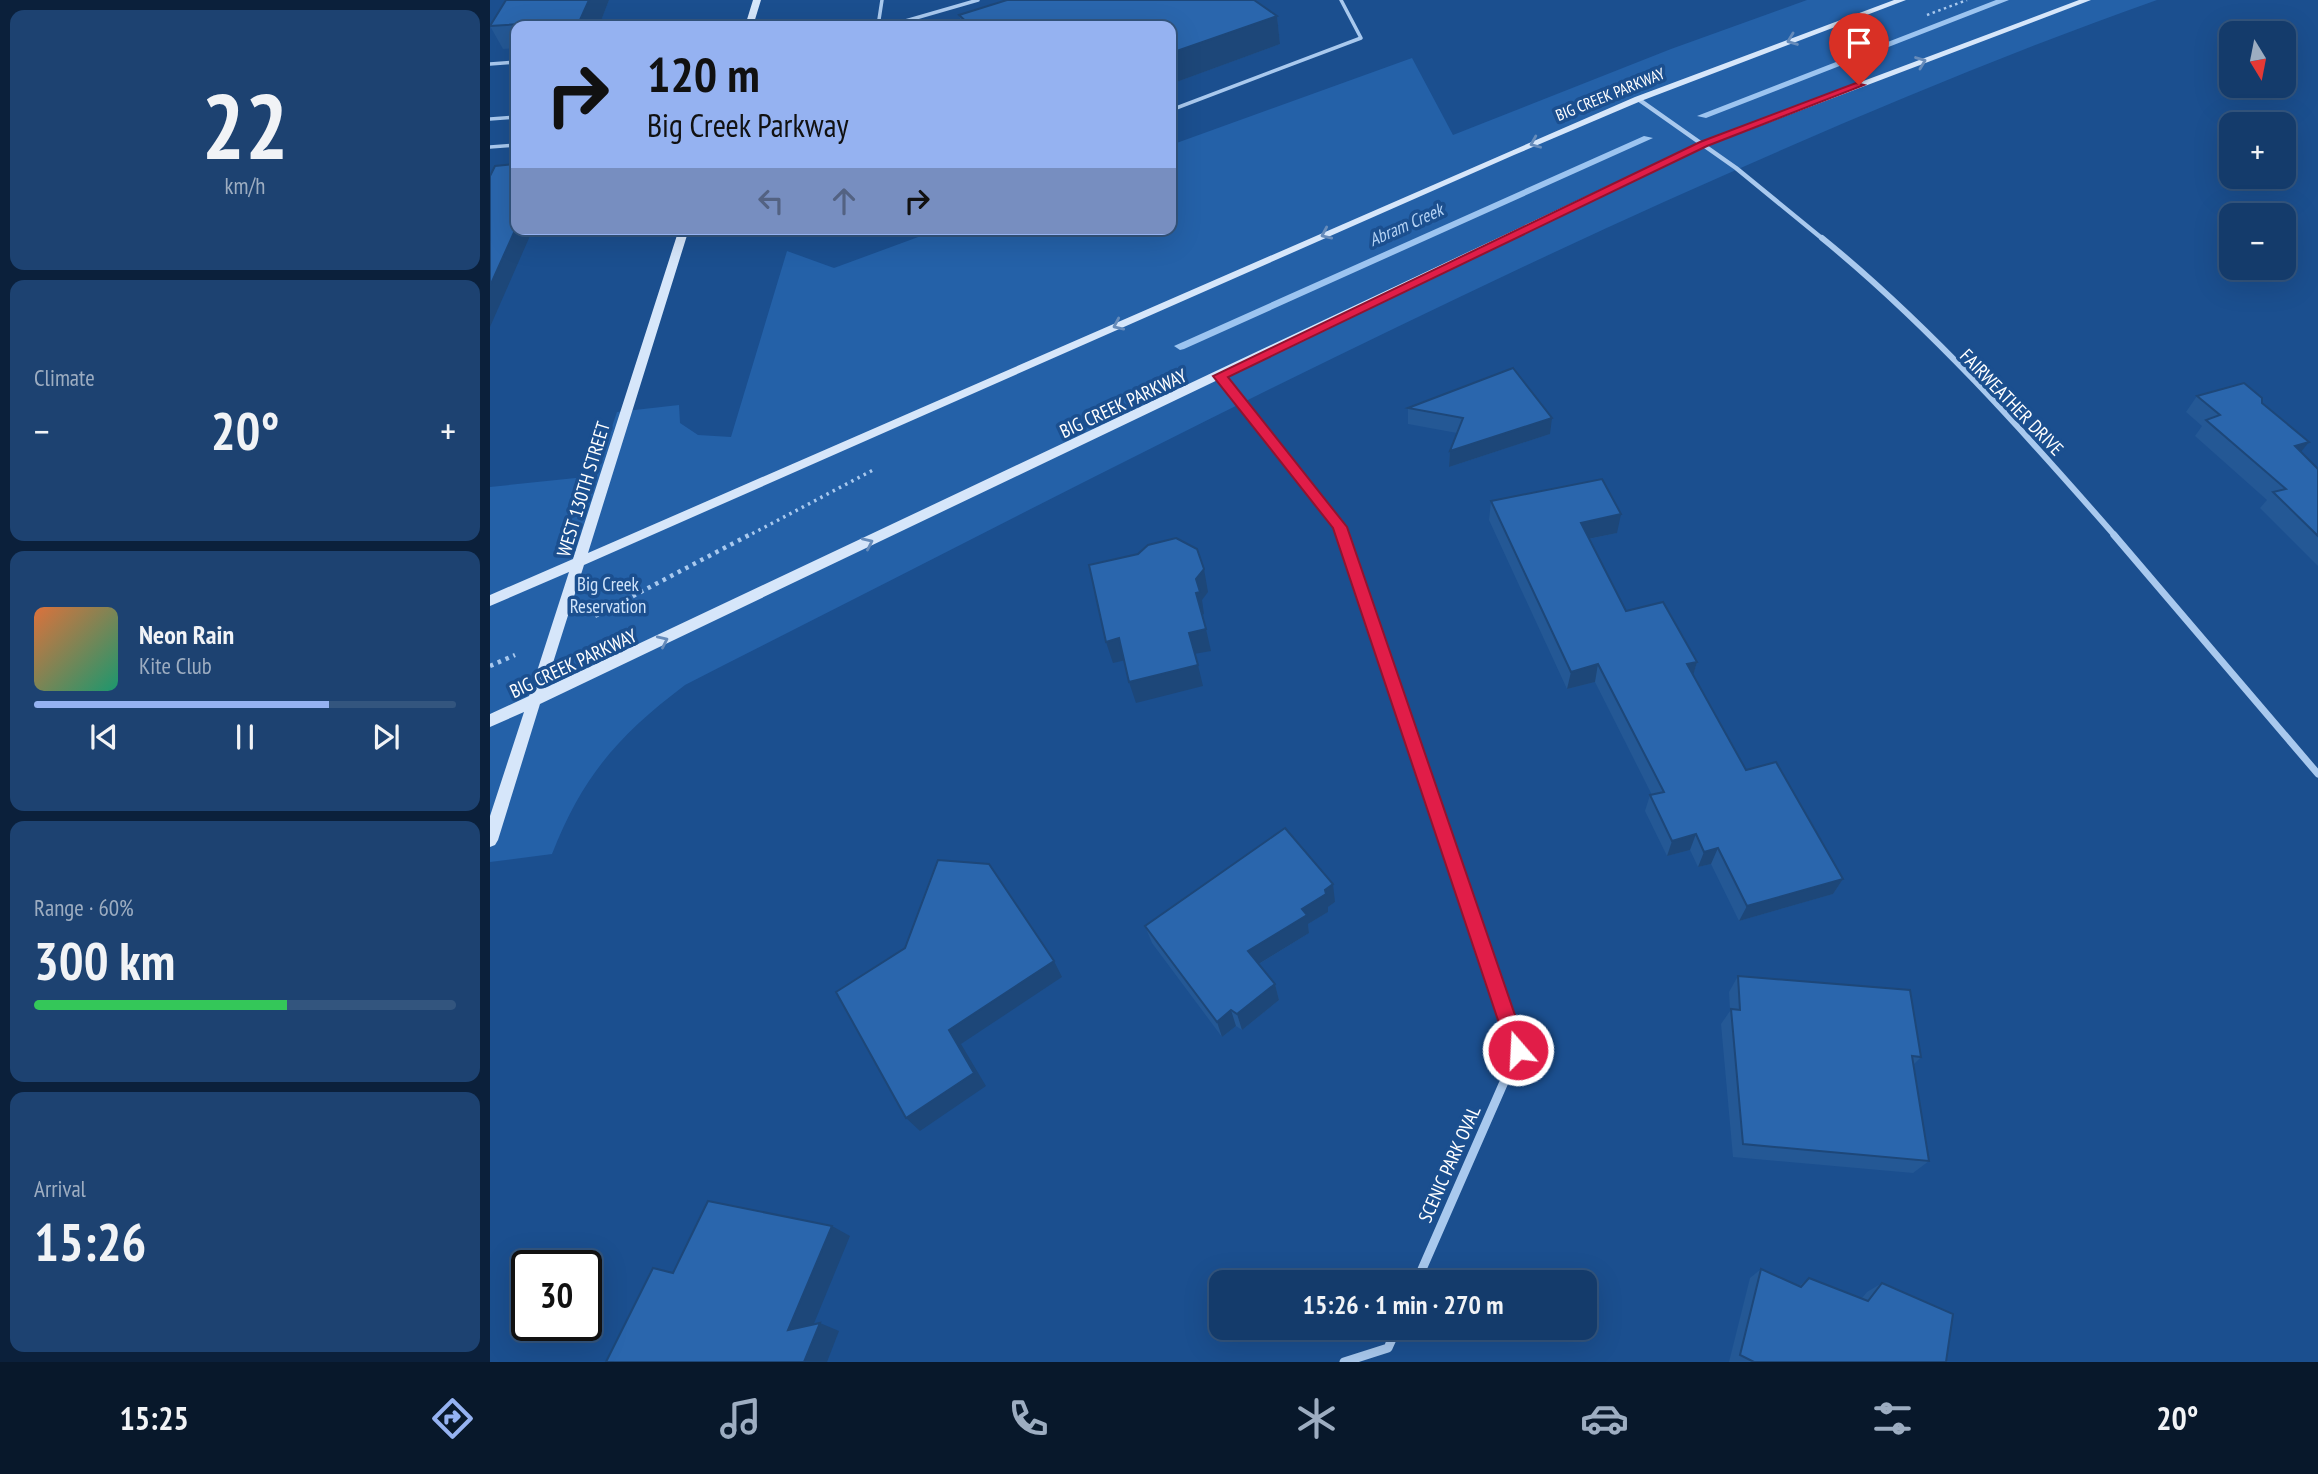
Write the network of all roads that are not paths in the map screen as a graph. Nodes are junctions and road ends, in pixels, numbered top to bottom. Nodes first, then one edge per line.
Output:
1 (757, 0) edge
2 (882, 0) edge
3 (978, 0) edge
4 (1341, 0) edge
5 (1902, 0) edge
6 (2087, 0) edge
7 (751, 21) edge
8 (879, 21) edge
9 (905, 21) edge
10 (511, 62) edge
11 (490, 64) edge
12 (1638, 99) junction
13 (1176, 108) edge
14 (511, 117) edge
15 (490, 119) edge
16 (1704, 144) junction
17 (511, 145) edge
18 (490, 147) edge
19 (682, 235) edge
20 (1220, 376) junction
21 (580, 561) junction
22 (490, 601) edge
23 (535, 701) junction
24 (490, 721) edge
25 (2318, 774) edge
26 (490, 840) edge
27 (1422, 1270) edge
28 (1391, 1340) edge
29 (1344, 1362) edge

1 - 7 street
2 - 8 lane
3 - 9 lane
4 - 13 lane
5 -> 12 street, BIG CREEK PARKWAY
16 -> 6 street, BIG CREEK PARKWAY
10 - 11 lane
12 - 16 street, FAIRWEATHER DRIVE
12 -> 21 street, BIG CREEK PARKWAY
14 - 15 lane
16 - 20 street, BIG CREEK PARKWAY
16 - 25 street, FAIRWEATHER DRIVE
17 - 18 lane
19 - 21 street, WEST 130TH STREET
23 -> 20 street, BIG CREEK PARKWAY
20 - 27 street, SCENIC PARK OVAL
21 - 22 street, BIG CREEK PARKWAY
21 - 23 street, WEST 130TH STREET
23 - 24 street, BIG CREEK PARKWAY
23 - 26 street, WEST 130TH STREET
28 - 29 street

